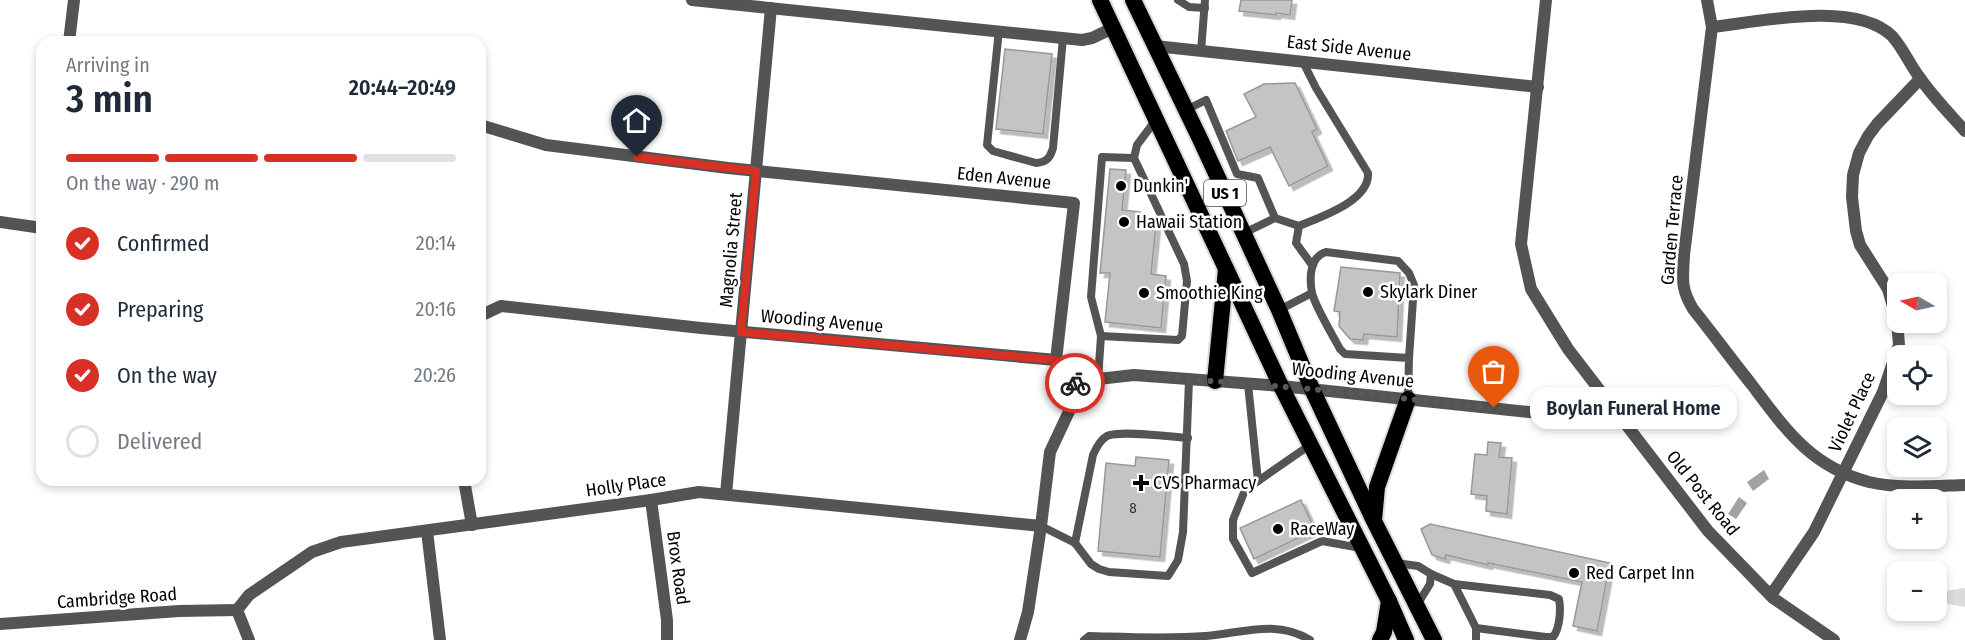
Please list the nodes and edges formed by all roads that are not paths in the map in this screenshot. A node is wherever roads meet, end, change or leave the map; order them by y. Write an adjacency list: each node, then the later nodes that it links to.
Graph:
1 (74, 0): 13 (street)
2 (692, 0): 9 (street)
3 (1100, 0): 11 (highway, US 1)
4 (1133, 0): 15 (highway, US 1)
5 (1178, 0): 8 (lane)
6 (1546, 0): 19 (street, Old Post Road)
7 (1707, 0): 10 (street, Garden Terrace)
8 (1205, 4): 16 (lane)
9 (771, 8): 12 (street); 25 (street, Magnolia Street)
10 (1712, 27): 18 (street); 51 (street, Garden Terrace)
11 (1113, 28): 14 (street); 21 (highway, US 1)
12 (999, 30): 14 (street); 14 (lane)
13 (70, 36)
14 (1063, 38)
15 (1155, 46): 16 (street, East Side Avenue); 20 (highway, US 1)
16 (1201, 51): 17 (street, East Side Avenue)
17 (1303, 62): 19 (street, East Side Avenue); 28 (lane)
18 (1920, 79): 23 (street); 51 (street, Violet Place)
19 (1538, 87): 48 (street, Old Post Road)
20 (1186, 110): 26 (lane); 30 (highway, US 1)
21 (1156, 119): 24 (lane); 32 (highway, US 1)
22 (486, 127): 25 (street, Eden Avenue)
23 (1965, 131)
24 (1134, 158): 37 (lane); 37 (lane)
25 (756, 171): 36 (street, Magnolia Street); 39 (street, Eden Avenue)
26 (1275, 218): 28 (lane); 30 (lane)
27 (0, 222): 29 (street)
28 (1299, 226): 31 (lane)
29 (36, 227)
30 (1244, 234): 34 (highway, US 1)
31 (1312, 265): 33 (lane); 38 (lane)
32 (1226, 268): 42 (highway); 44 (highway, US 1)
33 (1312, 293): 34 (lane); 38 (lane)
34 (1279, 310): 46 (highway, US 1)
35 (486, 313): 36 (street, Wooding Avenue)
36 (741, 332): 39 (street, Wooding Avenue); 55 (street, Magnolia Street)
37 (1101, 336): 40 (lane)
38 (1409, 358): 47 (lane)
39 (1056, 360): 45 (street)
40 (1098, 378): 41 (street, Wooding Avenue); 45 (street, Wooding Avenue)
41 (1189, 380): 42 (street, Wooding Avenue); 49 (lane)
42 (1215, 381): 43 (street, Wooding Avenue)
43 (1248, 384): 44 (street, Wooding Avenue); 52 (lane)
44 (1281, 386): 46 (street, Wooding Avenue); 50 (highway, US 1)
45 (1080, 388): 59 (street)
46 (1312, 389): 47 (street, Wooding Avenue); 57 (highway, US 1)
47 (1408, 399): 48 (street, Wooding Avenue); 57 (highway)
48 (1624, 422): 66 (street, Old Post Road)
49 (1188, 438): 61 (lane); 61 (lane)
50 (1311, 444): 52 (lane); 62 (highway, US 1)
51 (1844, 472): 53 (street, Garden Terrace); 66 (street, Violet Place)
52 (1258, 481): 62 (lane)
53 (1965, 485)
54 (465, 486): 58 (street)
55 (726, 494): 56 (street, Holly Place); 59 (street, Holly Place)
56 (651, 501): 58 (street, Holly Place); 76 (street, Brox Road)
57 (1374, 521): 63 (highway, US 1)
58 (472, 525): 60 (street, Holly Place)
59 (1041, 526): 61 (lane); 77 (street)
60 (427, 531): 69 (street, Holly Place); 75 (street)
61 (1075, 543)
62 (1362, 548): 67 (highway, US 1)
63 (1395, 563): 64 (lane); 68 (highway, US 1)
64 (1431, 574): 65 (lane); 68 (lane)
65 (1454, 584): 71 (lane); 71 (lane)
66 (1771, 595): 84 (street, Old Post Road)
67 (1389, 601): 80 (highway); 81 (highway, US 1)
68 (1417, 606): 72 (highway, US 1)
69 (237, 610): 70 (street, Cambridge Road); 74 (street)
70 (0, 624)
71 (1476, 628): 83 (lane)
72 (1431, 634): 82 (highway)
73 (1207, 638): 78 (lane); 79 (lane)
74 (249, 640)
75 (440, 640)
76 (667, 640)
77 (1020, 640)
78 (1084, 640)
79 (1310, 640)
80 (1380, 640)
81 (1407, 640)
82 (1444, 640)
83 (1476, 640)
84 (1834, 640)

